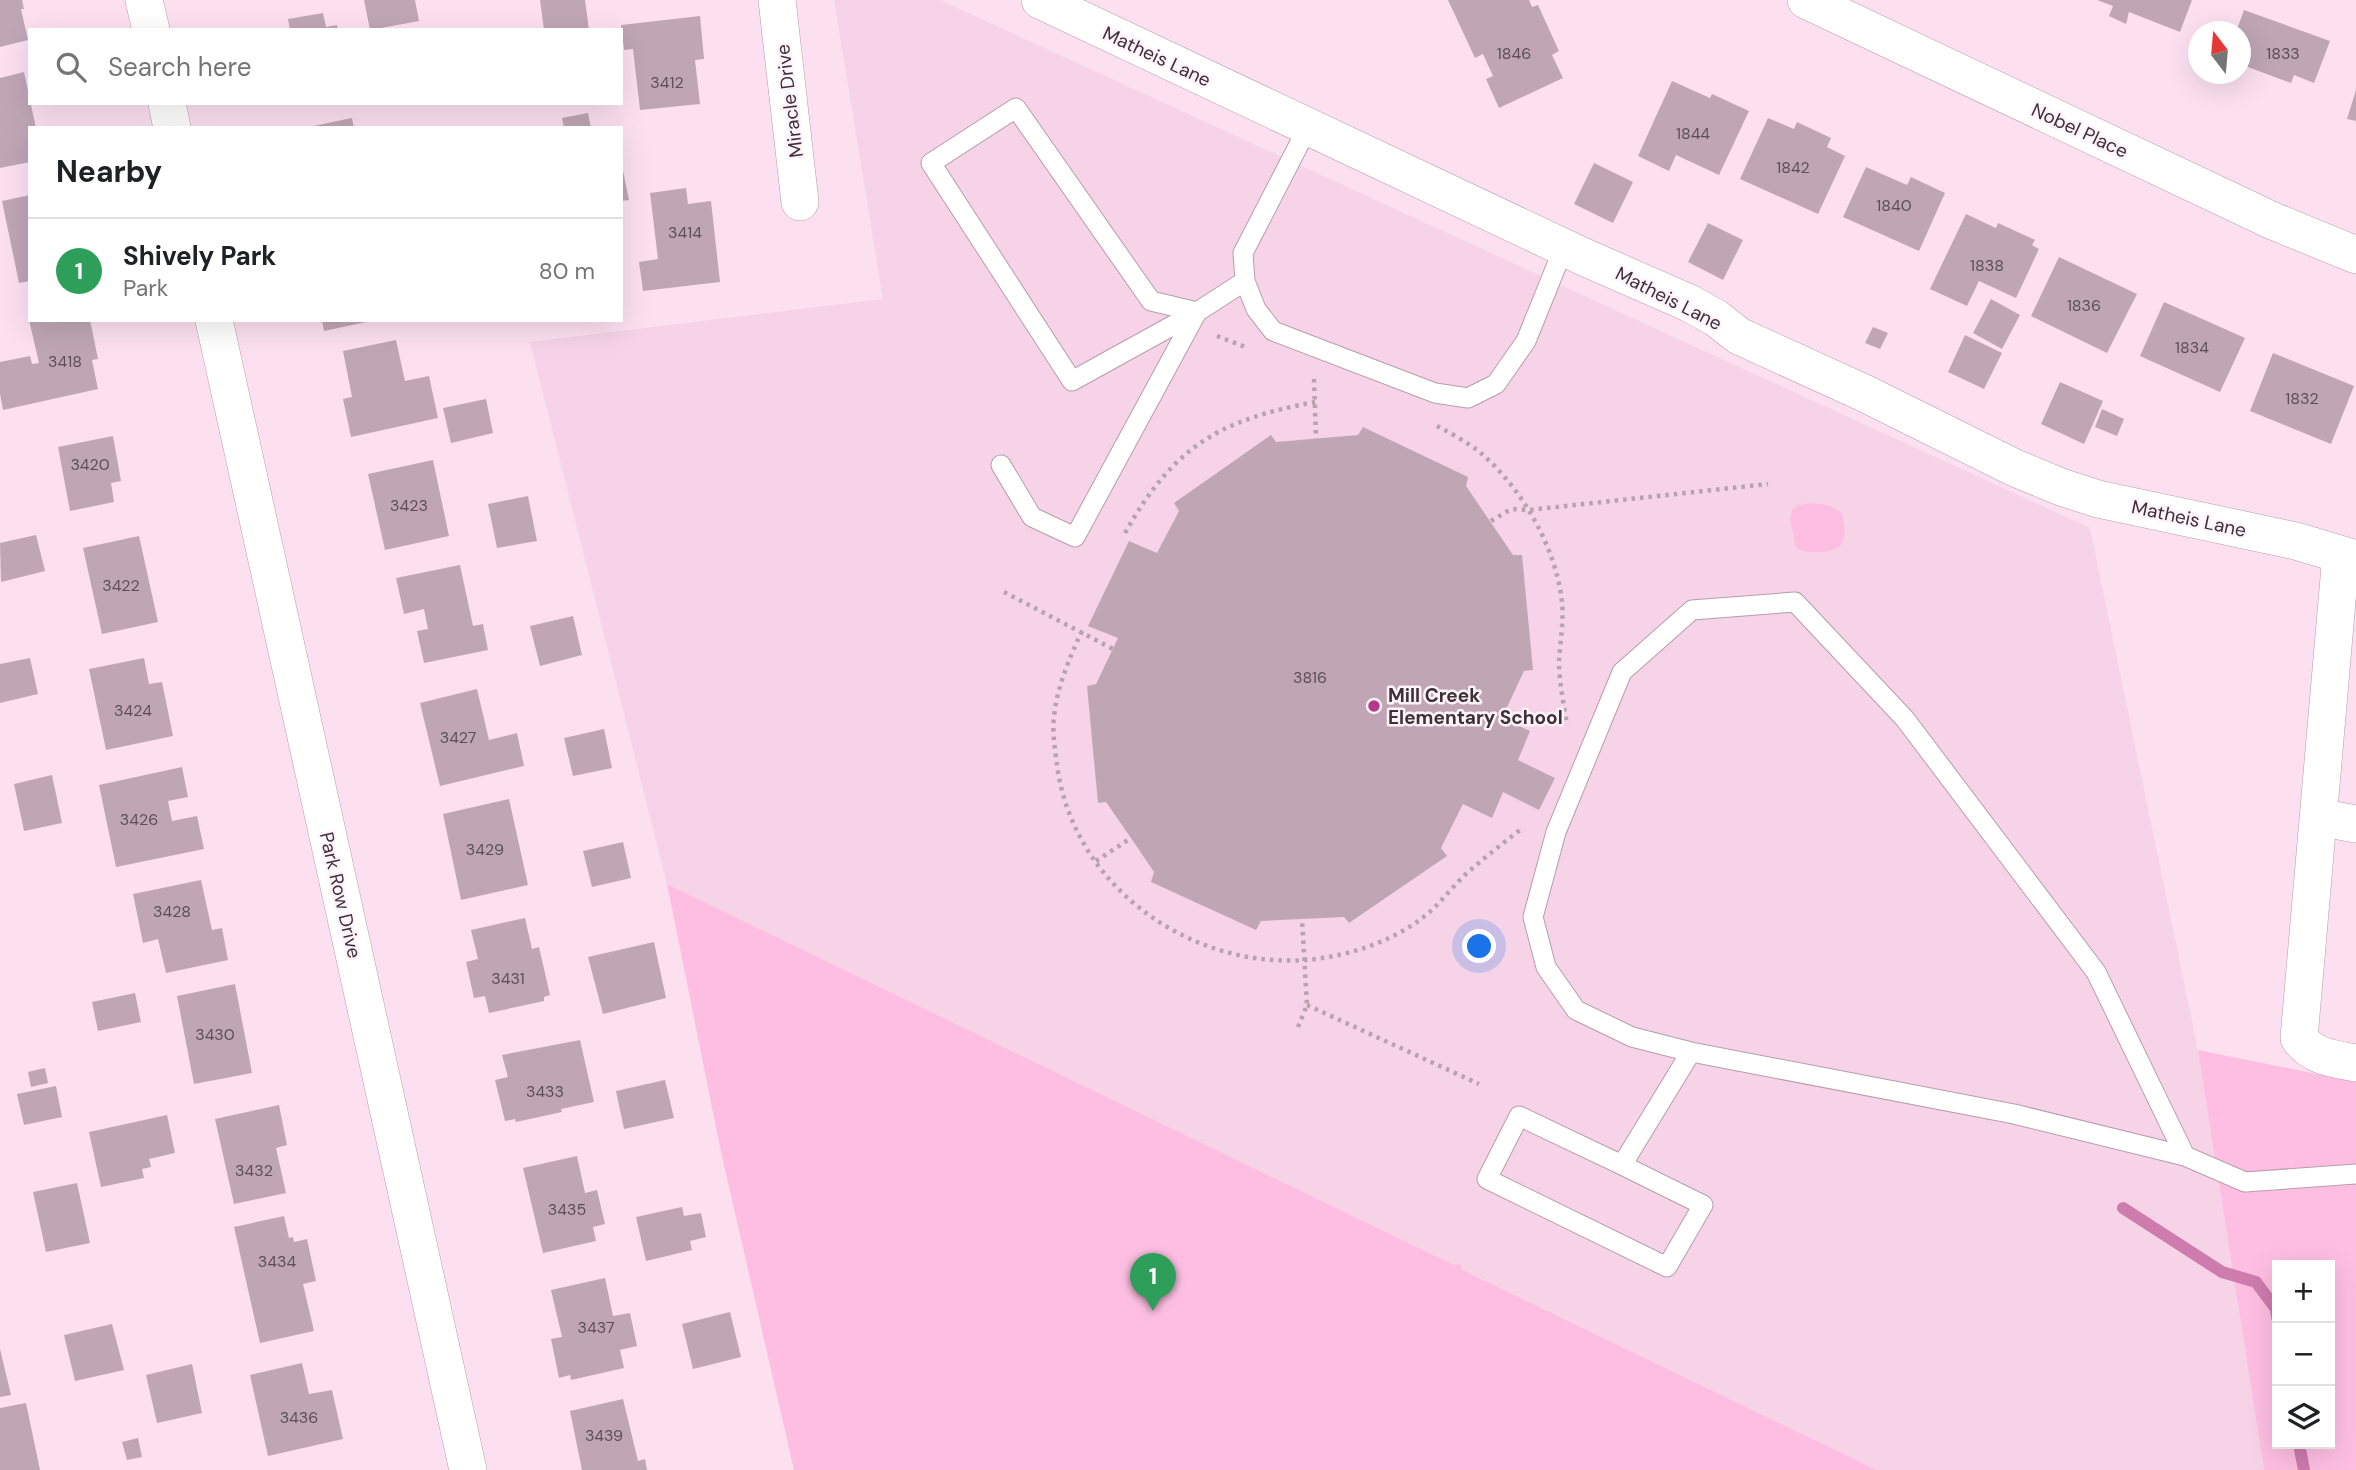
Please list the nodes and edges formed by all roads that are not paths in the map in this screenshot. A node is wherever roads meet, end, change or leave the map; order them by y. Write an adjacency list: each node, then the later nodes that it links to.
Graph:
1 (145, 0): 5 (street)
2 (777, 0): 9 (street, Miracle Drive)
3 (1040, 0): 8 (street, Matheis Lane)
4 (1807, 0): 11 (street, Nobel Place)
5 (151, 28)
6 (167, 105): 7 (street)
7 (172, 126)
8 (1308, 127): 10 (street, Matheis Lane); 12 (lane)
9 (800, 202)
10 (1564, 247): 12 (lane); 16 (street, Matheis Lane)
11 (2356, 255)
12 (1245, 281): 13 (lane)
13 (1197, 312): 13 (lane); 15 (lane)
14 (214, 322): 24 (street, Park Row Drive)
15 (1002, 465)
16 (2348, 557): 17 (street)
17 (2318, 817): 18 (street); 20 (street)
18 (2356, 824)
19 (1691, 1052): 21 (lane); 21 (lane); 22 (lane)
20 (2356, 1063)
21 (2185, 1156): 23 (lane)
22 (1622, 1165): 22 (lane)
23 (2356, 1174)
24 (468, 1470)

